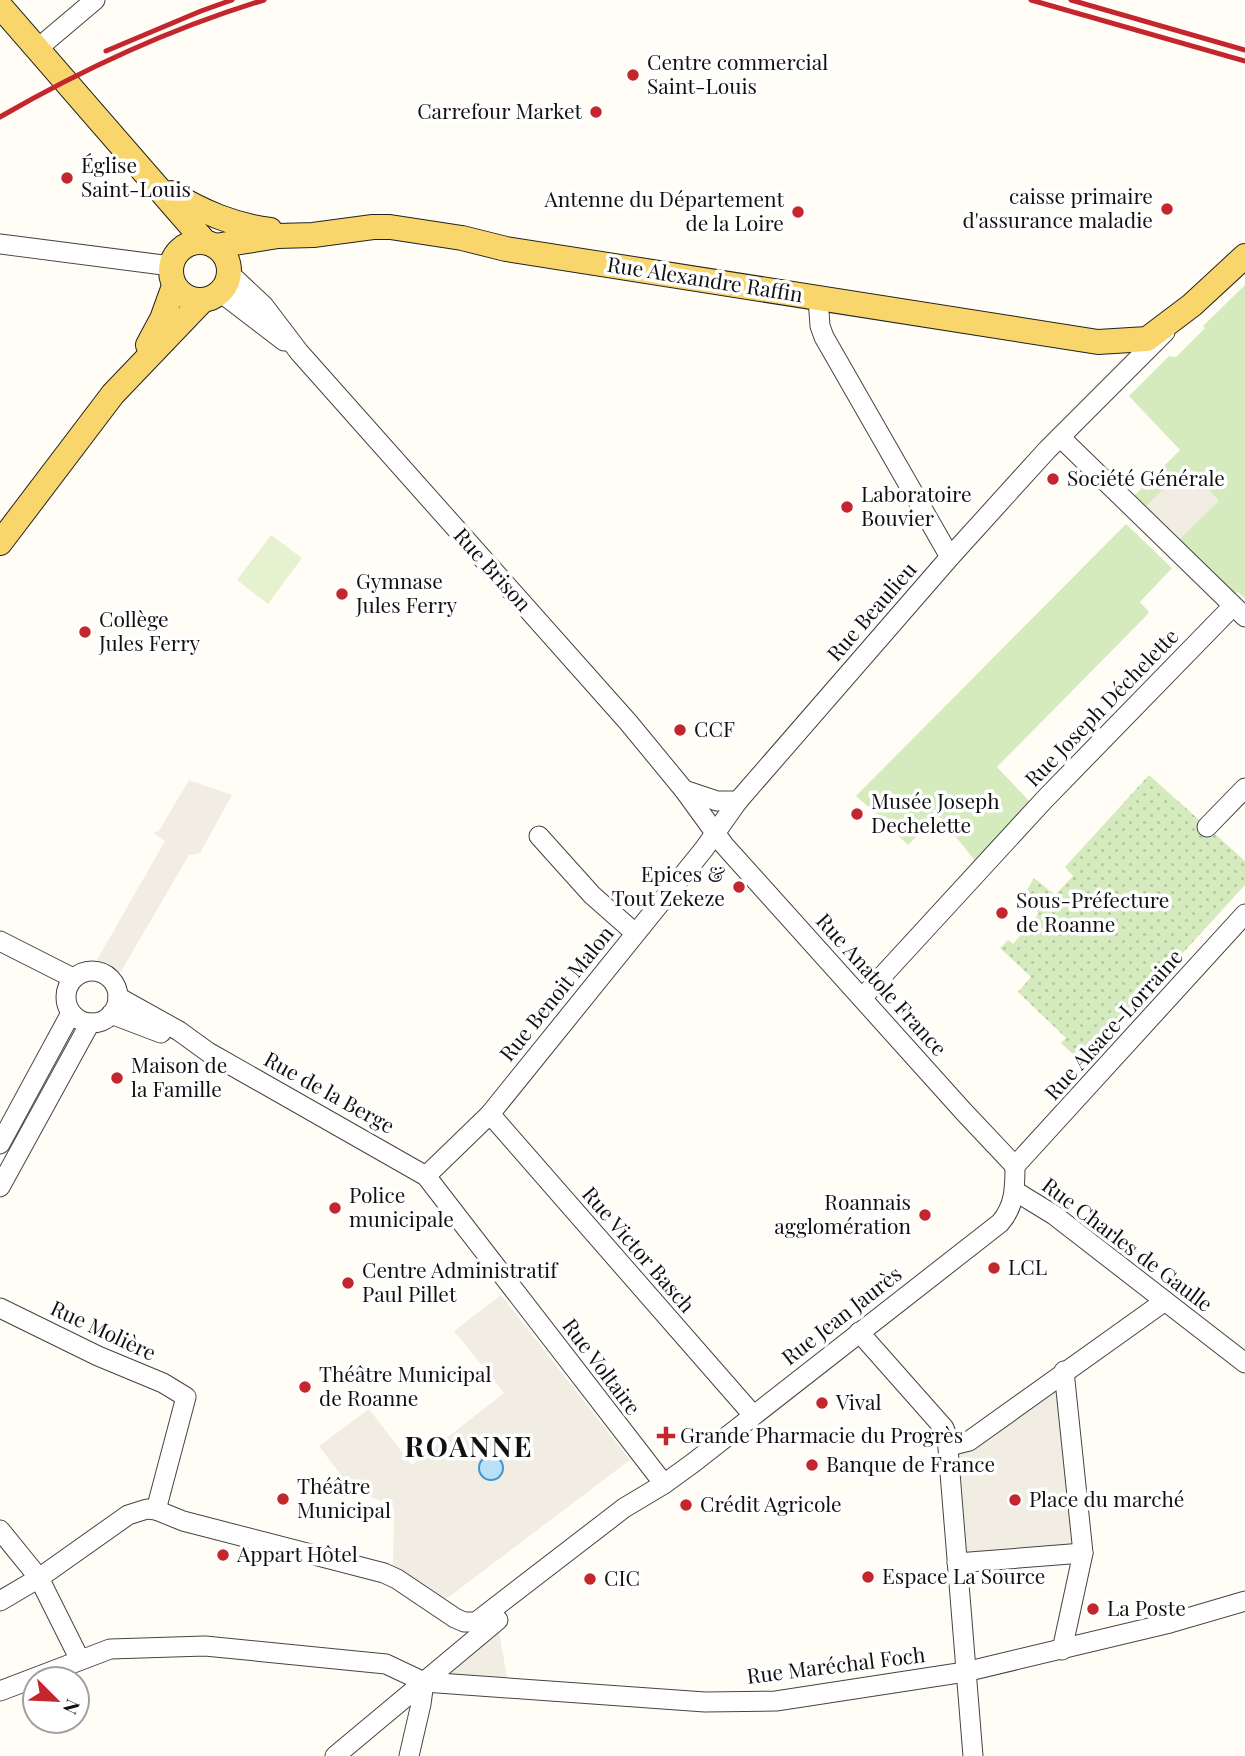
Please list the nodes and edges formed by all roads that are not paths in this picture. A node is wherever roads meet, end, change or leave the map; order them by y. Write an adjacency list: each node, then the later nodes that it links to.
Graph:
1 (94, 0): 3 (street)
2 (0, 6): 3 (main road, Rue Brison)
3 (29, 40): 4 (main road, Rue Brison)
4 (154, 186): 5 (main road); 8 (main road, Rue Brison); 9 (main road, Rue Brison)
5 (313, 235): 9 (main road, Rue Alexandre Raffin); 10 (main road, Rue Alexandre Raffin)
6 (0, 244): 8 (street)
7 (1245, 256): 11 (main road, Rue Alexandre Raffin)
8 (175, 268): 9 (main road, Rue Alexandre Raffin); 9 (main road); 14 (main road)
9 (217, 270): 14 (main road); 20 (street, Rue Brison)
10 (818, 297): 12 (main road, Rue Alexandre Raffin); 17 (street)
11 (1192, 305): 12 (main road, Rue Alexandre Raffin); 13 (street, Rue Beaulieu)
12 (1098, 342): 13 (street)
13 (1123, 373): 15 (street, Rue Beaulieu)
14 (127, 378): 16 (main road)
15 (1065, 432): 17 (street, Rue Beaulieu); 18 (street)
16 (0, 543)
17 (950, 557): 21 (street, Rue Beaulieu)
18 (1239, 611): 29 (street, Rue Joseph Déchelette)
19 (1245, 788): 22 (street)
20 (684, 790): 21 (street); 23 (street, Rue Brison)
21 (738, 801): 23 (street, Rue Beaulieu)
22 (1207, 827)
23 (715, 834): 26 (street, Rue Benoit Malon); 29 (street, Rue Anatole France)
24 (539, 836): 26 (street)
25 (1245, 914): 35 (street, Rue Alsace-Lorraine)
26 (635, 933): 33 (street, Rue Benoit Malon)
27 (0, 943): 28 (street)
28 (70, 986): 30 (street); 31 (street)
29 (862, 998): 35 (street, Rue Anatole France)
30 (115, 1005): 32 (street); 36 (street, Rue de la Berge)
31 (71, 1013): 32 (street); 34 (street)
32 (90, 1023): 37 (street)
33 (490, 1114): 36 (street, Rue Benoit Malon); 44 (street, Rue Victor Basch)
34 (0, 1144)
35 (1015, 1166): 38 (street, Rue Jean Jaurès)
36 (426, 1176): 46 (street, Rue Voltaire)
37 (0, 1187)
38 (1015, 1191): 39 (street, Rue Charles de Gaulle); 41 (street, Rue Jean Jaurès)
39 (1165, 1301): 42 (street, Rue Charles de Gaulle); 43 (street)
40 (0, 1308): 47 (street, Rue Molière)
41 (859, 1332): 44 (street, Rue Jean Jaurès); 45 (street)
42 (1245, 1363)
43 (1064, 1371): 45 (street); 49 (street)
44 (753, 1415): 46 (street, Rue Jean Jaurès)
45 (949, 1446): 50 (street)
46 (664, 1484): 54 (street, Rue Jean Jaurès); 56 (street, Rue Jean Jaurès)
47 (156, 1510): 51 (street); 54 (street)
48 (0, 1530): 51 (street)
49 (1083, 1553): 50 (street); 55 (street)
50 (957, 1563): 58 (street)
51 (39, 1578): 52 (street); 57 (street)
52 (0, 1601)
53 (1245, 1601): 55 (street, Rue Maréchal Foch)
54 (455, 1618): 56 (street)
55 (1062, 1650): 58 (street, Rue Maréchal Foch)
56 (455, 1654): 59 (street, Rue Jean Jaurès)
57 (80, 1660): 59 (street); 60 (street)
58 (965, 1672): 59 (street, Rue Maréchal Foch); 63 (street)
59 (424, 1682): 61 (street, Rue Jean Jaurès); 62 (street)
60 (0, 1691)
61 (335, 1756)
62 (409, 1756)
63 (973, 1756)

